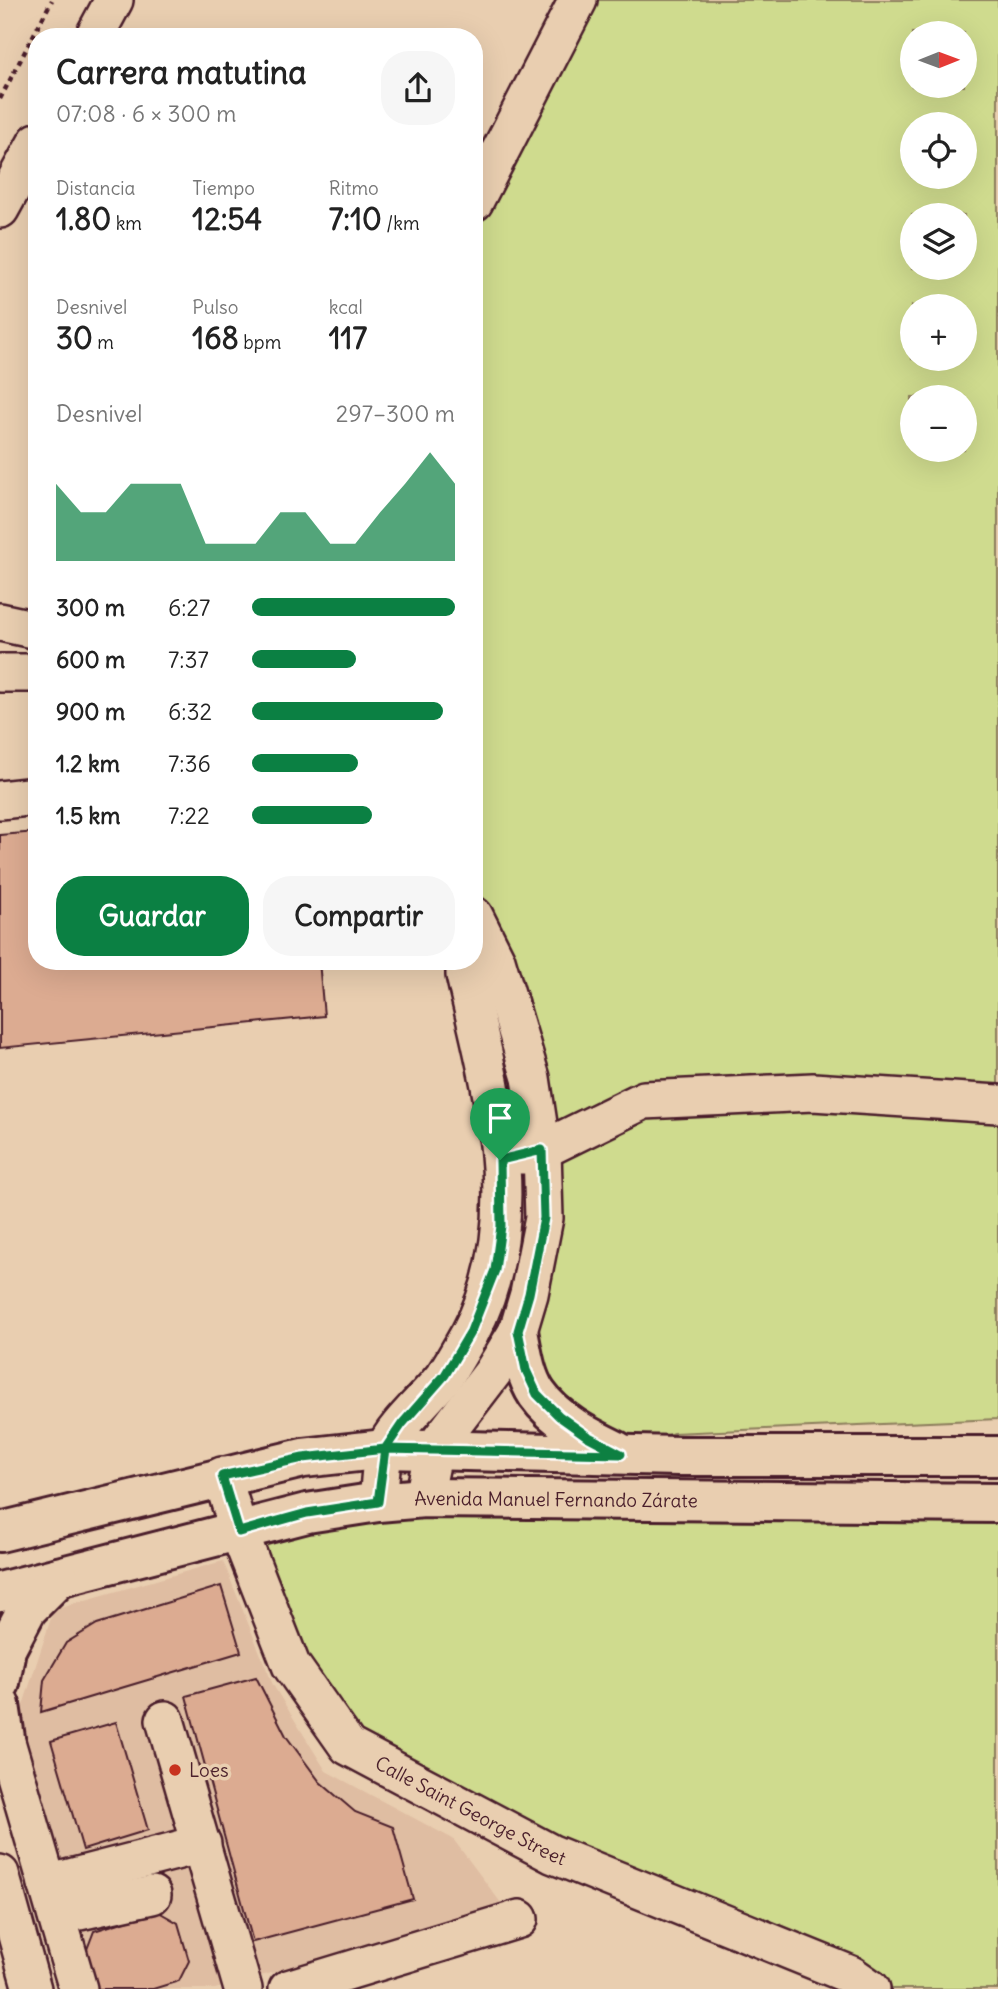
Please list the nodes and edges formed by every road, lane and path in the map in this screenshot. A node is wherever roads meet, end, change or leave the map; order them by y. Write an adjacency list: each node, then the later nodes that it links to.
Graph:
1 (52, 0): 4 (path)
2 (114, 0): 5 (street)
3 (578, 0): 9 (street)
4 (37, 28)
5 (99, 28)
6 (28, 46): 7 (path)
7 (0, 99)
8 (28, 158): 10 (street)
9 (483, 185)
10 (0, 209)
11 (0, 622): 12 (street)
12 (28, 628)
13 (0, 673): 14 (street)
14 (28, 673)
15 (28, 797): 16 (street)
16 (0, 800)
17 (483, 934): 20 (street)
18 (465, 970): 21 (street)
19 (998, 1104): 20 (street)
20 (542, 1150): 21 (street); 22 (street)
21 (500, 1160): 23 (street)
22 (518, 1331): 24 (street); 25 (main road)
23 (385, 1449): 24 (main road); 27 (main road); 29 (street)
24 (433, 1449): 25 (main road); 28 (street)
25 (621, 1454): 26 (main road)
26 (998, 1456)
27 (222, 1476): 31 (main road); 32 (street, Calle Saint George Street)
28 (424, 1498): 29 (main road, Avenida Manuel Fernando Zárate); 30 (main road, Avenida Manuel Fernando Zárate)
29 (378, 1502): 32 (main road, Avenida Manuel Fernando Zárate)
30 (998, 1503)
31 (0, 1532)
32 (239, 1532): 33 (main road, Avenida Manuel Fernando Zárate); 47 (street, Calle Saint George Street)
33 (59, 1577): 34 (main road, Avenida Manuel Fernando Zárate); 35 (main road)
34 (0, 1592)
35 (0, 1683)
36 (166, 1720): 38 (street)
37 (2, 1721): 41 (street)
38 (202, 1844): 41 (street); 45 (street)
39 (0, 1874): 43 (street)
40 (152, 1895): 41 (street)
41 (52, 1900): 44 (street)
42 (519, 1919): 46 (street)
43 (32, 1989)
44 (78, 1989)
45 (243, 1989)
46 (288, 1989)
47 (871, 1989)

